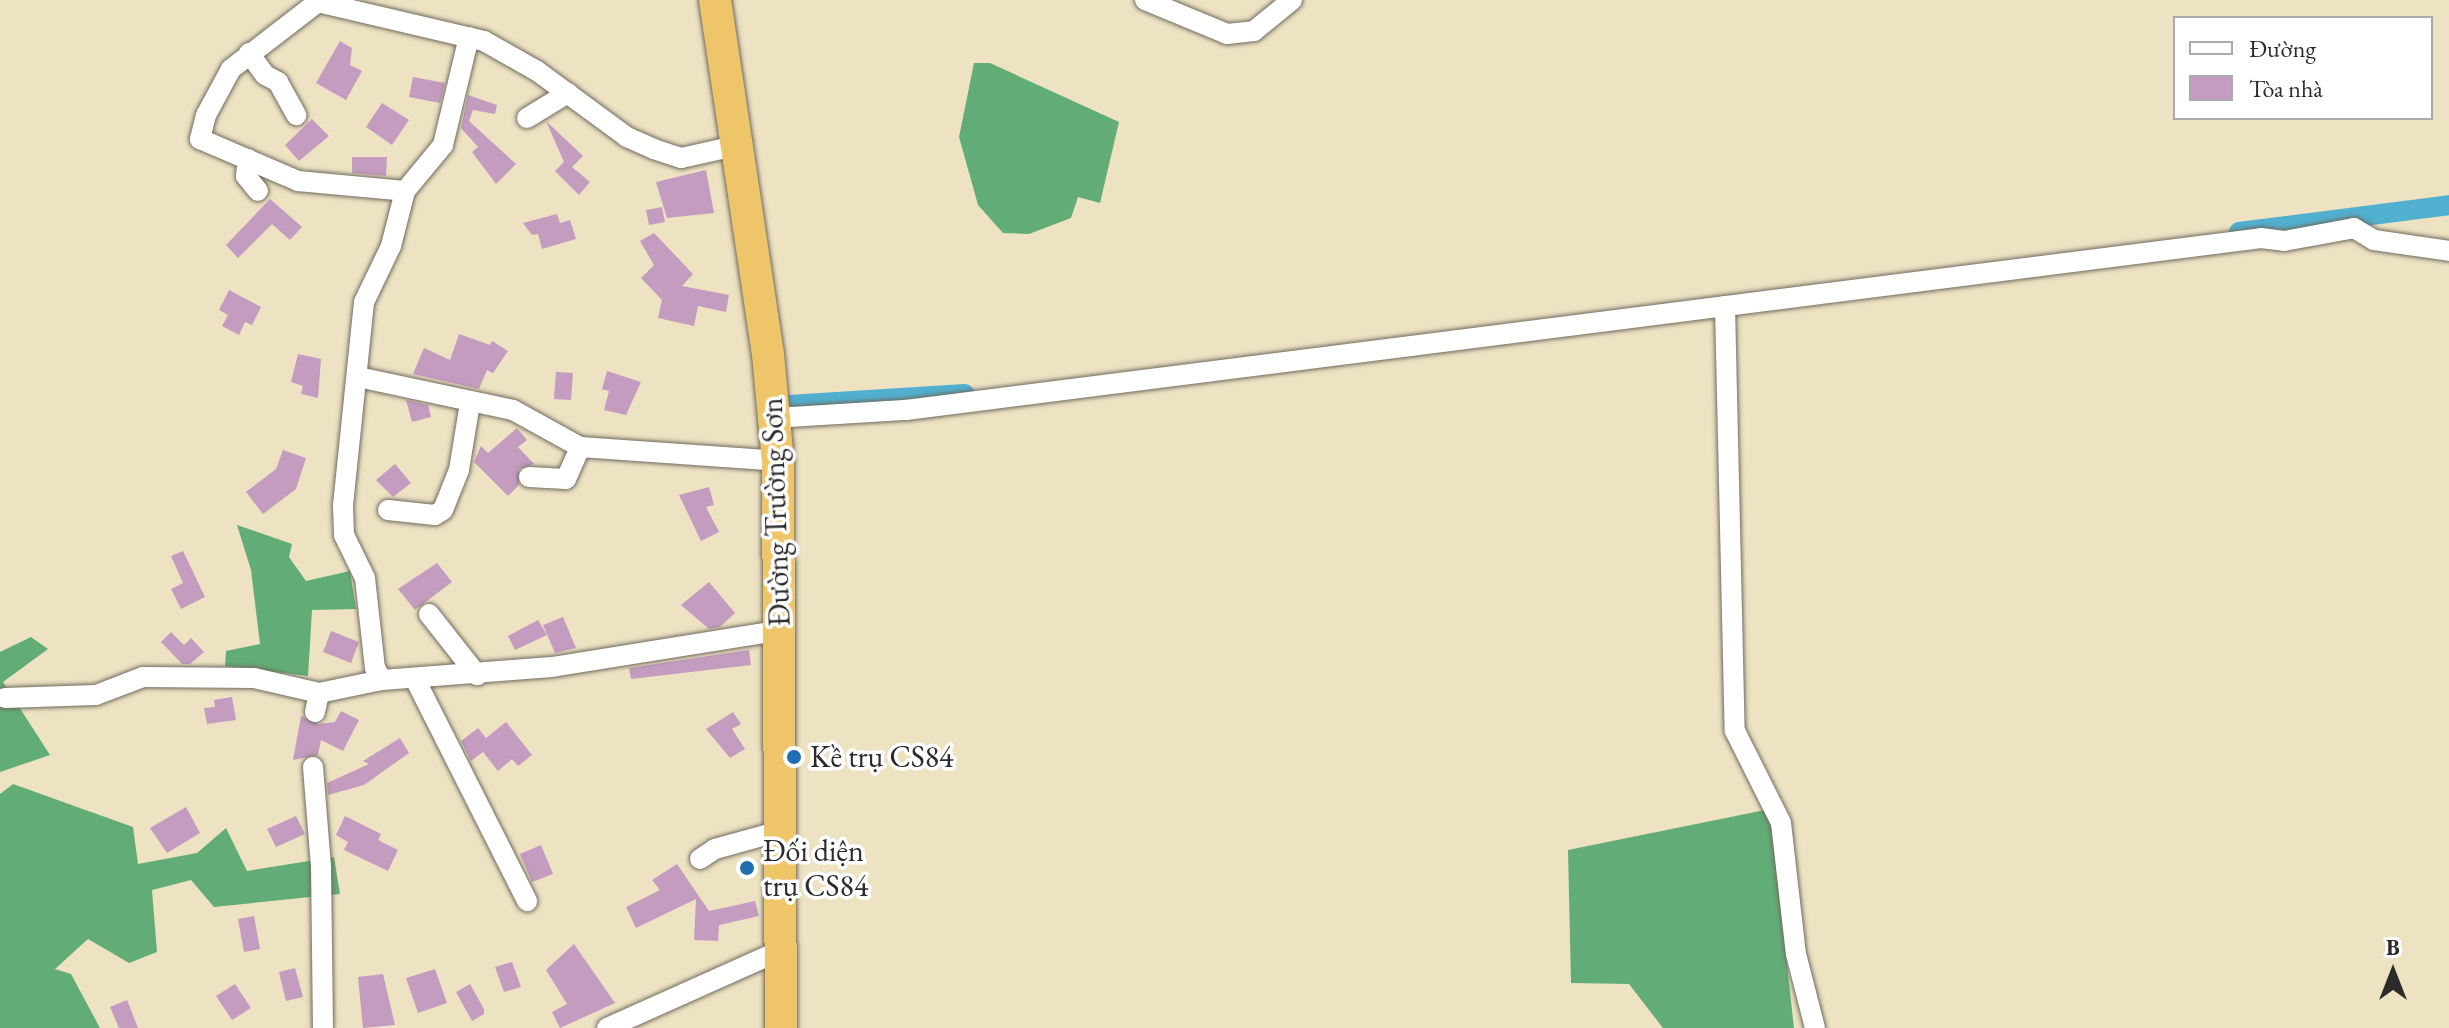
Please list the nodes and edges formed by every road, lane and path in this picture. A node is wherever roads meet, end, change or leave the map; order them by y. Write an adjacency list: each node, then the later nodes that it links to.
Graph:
1 (715, 0): 9 (highway, Đường Trường Sơn)
2 (1145, 0): 3 (street)
3 (1292, 0)
4 (469, 37): 5 (street); 6 (street); 12 (street)
5 (249, 53): 7 (street); 10 (street)
6 (568, 93): 8 (street); 9 (street)
7 (296, 115)
8 (527, 118)
9 (735, 146): 17 (highway, Đường Trường Sơn)
10 (248, 159): 11 (street); 12 (street)
11 (258, 191)
12 (405, 191): 15 (street)
13 (2449, 251): 14 (street)
14 (1725, 306): 17 (street); 37 (street)
15 (358, 377): 16 (street); 26 (street)
16 (470, 403): 18 (street); 21 (street)
17 (774, 418): 19 (highway, Đường Trường Sơn)
18 (580, 447): 19 (street); 20 (street)
19 (778, 461): 23 (highway, Đường Trường Sơn)
20 (529, 477)
21 (388, 510)
22 (429, 614): 24 (street)
23 (782, 630): 24 (street); 29 (highway, Đường Trường Sơn)
24 (477, 675): 25 (street)
25 (415, 679): 26 (street); 31 (street)
26 (382, 680): 27 (street)
27 (5, 698)
28 (313, 767): 33 (street)
29 (780, 831): 30 (street); 32 (highway, Đường Trường Sơn)
30 (700, 859)
31 (527, 901)
32 (779, 951): 35 (street); 36 (highway, Đường Trường Sơn)
33 (321, 1028): 34 (street)
34 (330, 1028)
35 (607, 1028)
36 (781, 1028)
37 (1815, 1028)

